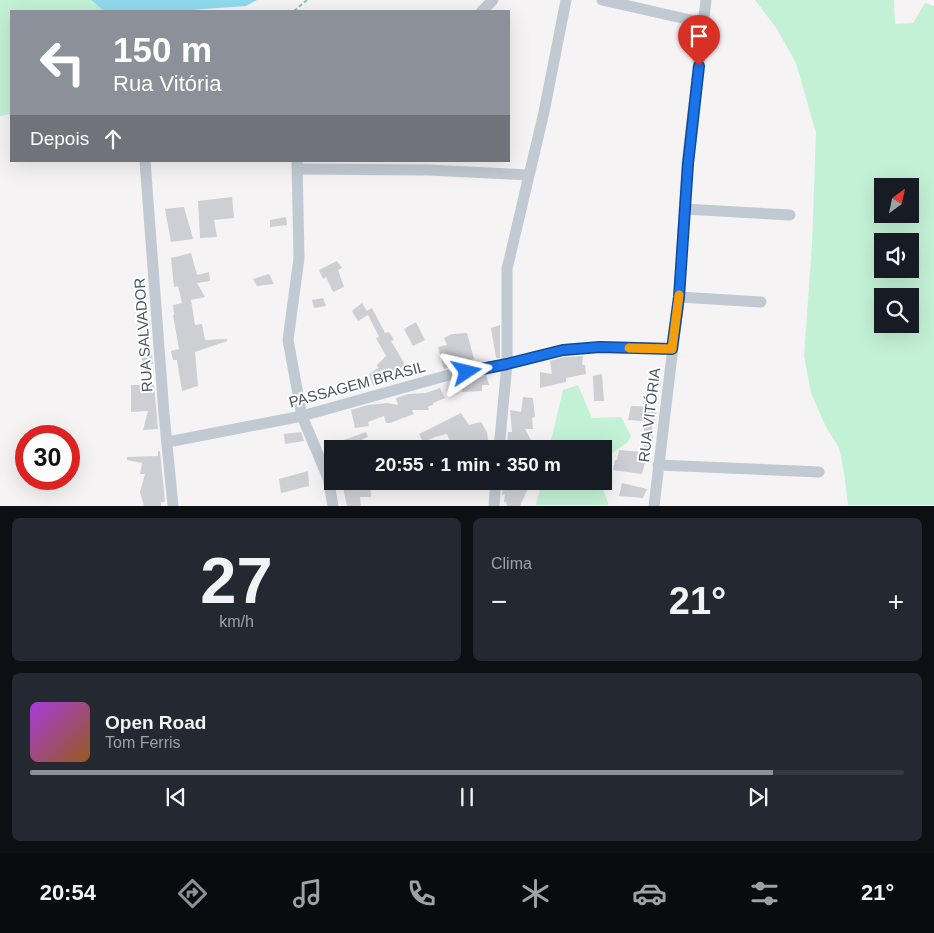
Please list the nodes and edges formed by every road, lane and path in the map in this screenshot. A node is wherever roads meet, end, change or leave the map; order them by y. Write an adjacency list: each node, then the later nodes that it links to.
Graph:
1 (307, 0): 6 (path)
2 (492, 0): 7 (street)
3 (566, 0): 11 (street)
4 (602, 0): 8 (street)
5 (706, 0): 8 (street, RUA VITÓRIA)
6 (295, 10)
7 (483, 10)
8 (704, 23): 12 (street, RUA VITÓRIA)
9 (145, 162): 20 (street, RUA SALVADOR)
10 (298, 165): 11 (street); 18 (street)
11 (528, 175): 17 (street)
12 (684, 209): 13 (street); 14 (street, RUA VITÓRIA)
13 (790, 215)
14 (679, 297): 15 (street); 16 (street, RUA VITÓRIA)
15 (761, 302)
16 (672, 349): 17 (street, PASSAGEM BRASIL); 21 (street, RUA VITÓRIA)
17 (507, 364): 18 (street, PASSAGEM BRASIL); 19 (street)
18 (302, 416): 20 (street, PASSAGEM BRASIL); 25 (street)
19 (501, 440)
20 (168, 442): 24 (street, RUA SALVADOR)
21 (658, 466): 22 (street); 27 (street, RUA VITÓRIA)
22 (819, 472)
23 (495, 490): 26 (street)
24 (173, 506)
25 (333, 506)
26 (494, 506)
27 (654, 506)

